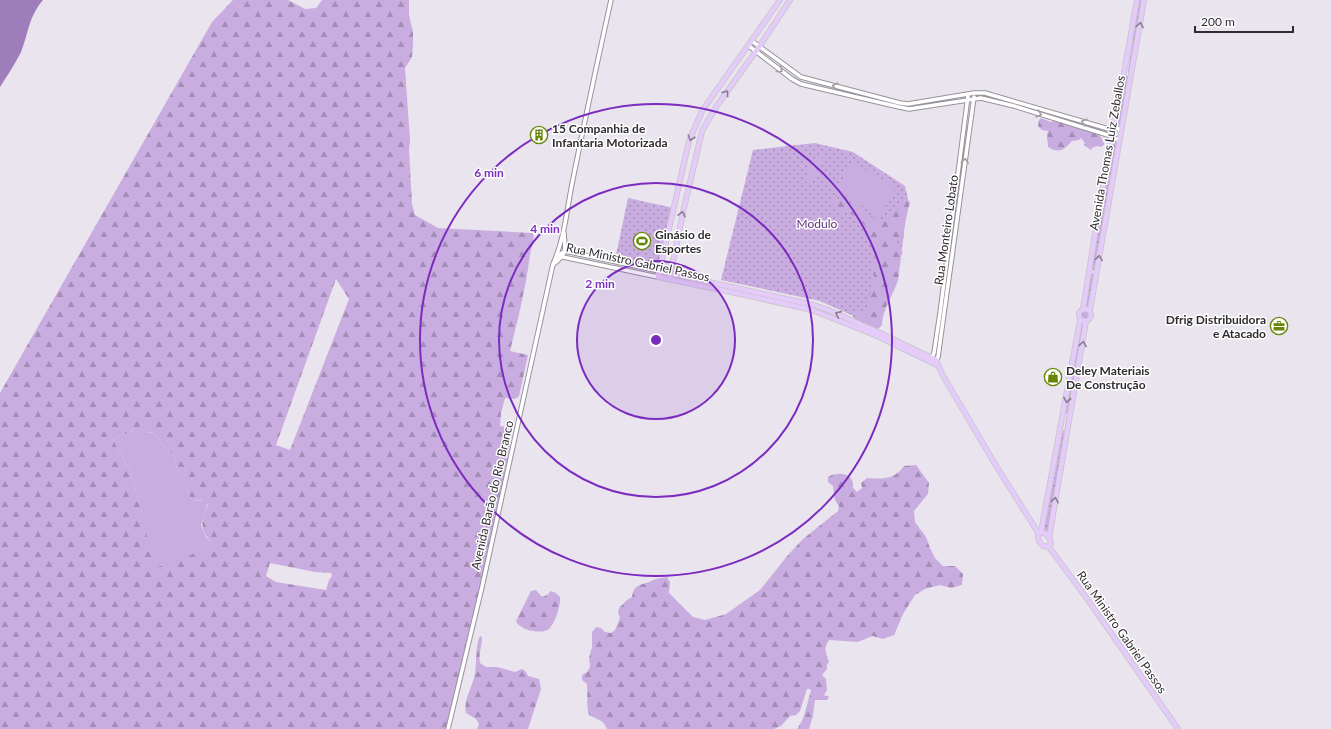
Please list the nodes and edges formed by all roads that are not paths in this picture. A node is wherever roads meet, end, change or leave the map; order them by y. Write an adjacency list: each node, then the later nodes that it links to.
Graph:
1 (611, 0): 21 (street, Avenida Barão do Rio Branco)
2 (780, 0): 6 (main road)
3 (790, 0): 7 (main road)
4 (1137, 0): 9 (main road, Avenida Thomas Luiz Zeballos)
5 (1144, 0): 10 (main road, Avenida Thomas Luiz Zeballos, one-way to 5)
6 (751, 44): 7 (street); 8 (street); 19 (main road, one-way to 19)
7 (759, 46): 8 (main road); 12 (street, one-way to 7)
8 (756, 51): 14 (street, one-way to 14); 20 (main road, one-way to 8)
9 (1124, 73): 10 (main road); 15 (main road, Avenida Thomas Luiz Zeballos)
10 (1131, 74): 16 (main road, Avenida Thomas Luiz Zeballos)
11 (974, 93): 12 (street); 13 (street, Rua Monteiro Lobato); 15 (street, one-way to 11)
12 (968, 94): 14 (street, Rua Monteiro Lobato)
13 (973, 98): 14 (street); 17 (street, one-way to 17); 23 (street, Rua Monteiro Lobato, one-way to 13)
14 (968, 99): 22 (street, Rua Monteiro Lobato)
15 (1112, 130): 16 (street); 17 (main road, Avenida Thomas Luiz Zeballos)
16 (1121, 131): 18 (main road, Avenida Thomas Luiz Zeballos)
17 (1111, 136): 18 (street); 29 (main road, Avenida Thomas Luiz Zeballos)
18 (1120, 139): 30 (main road, Avenida Thomas Luiz Zeballos, one-way to 18)
19 (683, 168): 20 (main road); 28 (main road)
20 (692, 169): 31 (main road, one-way to 20)
21 (563, 229): 24 (street, Avenida Barão do Rio Branco); 25 (street, Avenida Barão do Rio Branco)
22 (950, 241): 23 (street); 39 (street, Rua Monteiro Lobato)
23 (954, 241): 39 (street, Rua Monteiro Lobato)
24 (565, 251): 25 (street, Rua Ministro Gabriel Passos); 26 (street, Avenida Barão do Rio Branco); 28 (street, Rua Ministro Gabriel Passos)
25 (557, 256): 26 (street, Rua Ministro Gabriel Passos); 27 (street, Avenida Barão do Rio Branco)
26 (563, 256): 27 (street, Avenida Barão do Rio Branco); 32 (street, Rua Ministro Gabriel Passos)
27 (553, 264): 45 (street, Avenida Barão do Rio Branco)
28 (660, 271): 31 (main road, Rua Ministro Gabriel Passos); 32 (main road)
29 (1089, 271): 30 (main road); 35 (main road, Avenida Thomas Luiz Zeballos)
30 (1096, 272): 36 (main road, Avenida Thomas Luiz Zeballos)
31 (670, 273): 33 (main road); 34 (main road, Rua Ministro Gabriel Passos)
32 (658, 277): 33 (main road, Rua Ministro Gabriel Passos)
33 (669, 280): 34 (main road, Rua Ministro Gabriel Passos)
34 (737, 291): 39 (main road, Rua Ministro Gabriel Passos)
35 (1083, 309): 36 (main road); 37 (main road)
36 (1090, 310): 38 (main road)
37 (1080, 320): 38 (main road); 40 (main road, one-way to 40)
38 (1086, 321): 41 (main road, one-way to 38)
39 (934, 362): 42 (main road, Rua Ministro Gabriel Passos)
40 (1062, 427): 41 (main road); 42 (main road)
41 (1068, 429): 43 (main road, one-way to 41)
42 (1040, 533): 43 (main road, Rua Ministro Gabriel Passos); 44 (main road, Rua Ministro Gabriel Passos)
43 (1049, 538): 44 (main road)
44 (1049, 547): 46 (main road, Rua Ministro Gabriel Passos)
45 (448, 729)
46 (1178, 729)

